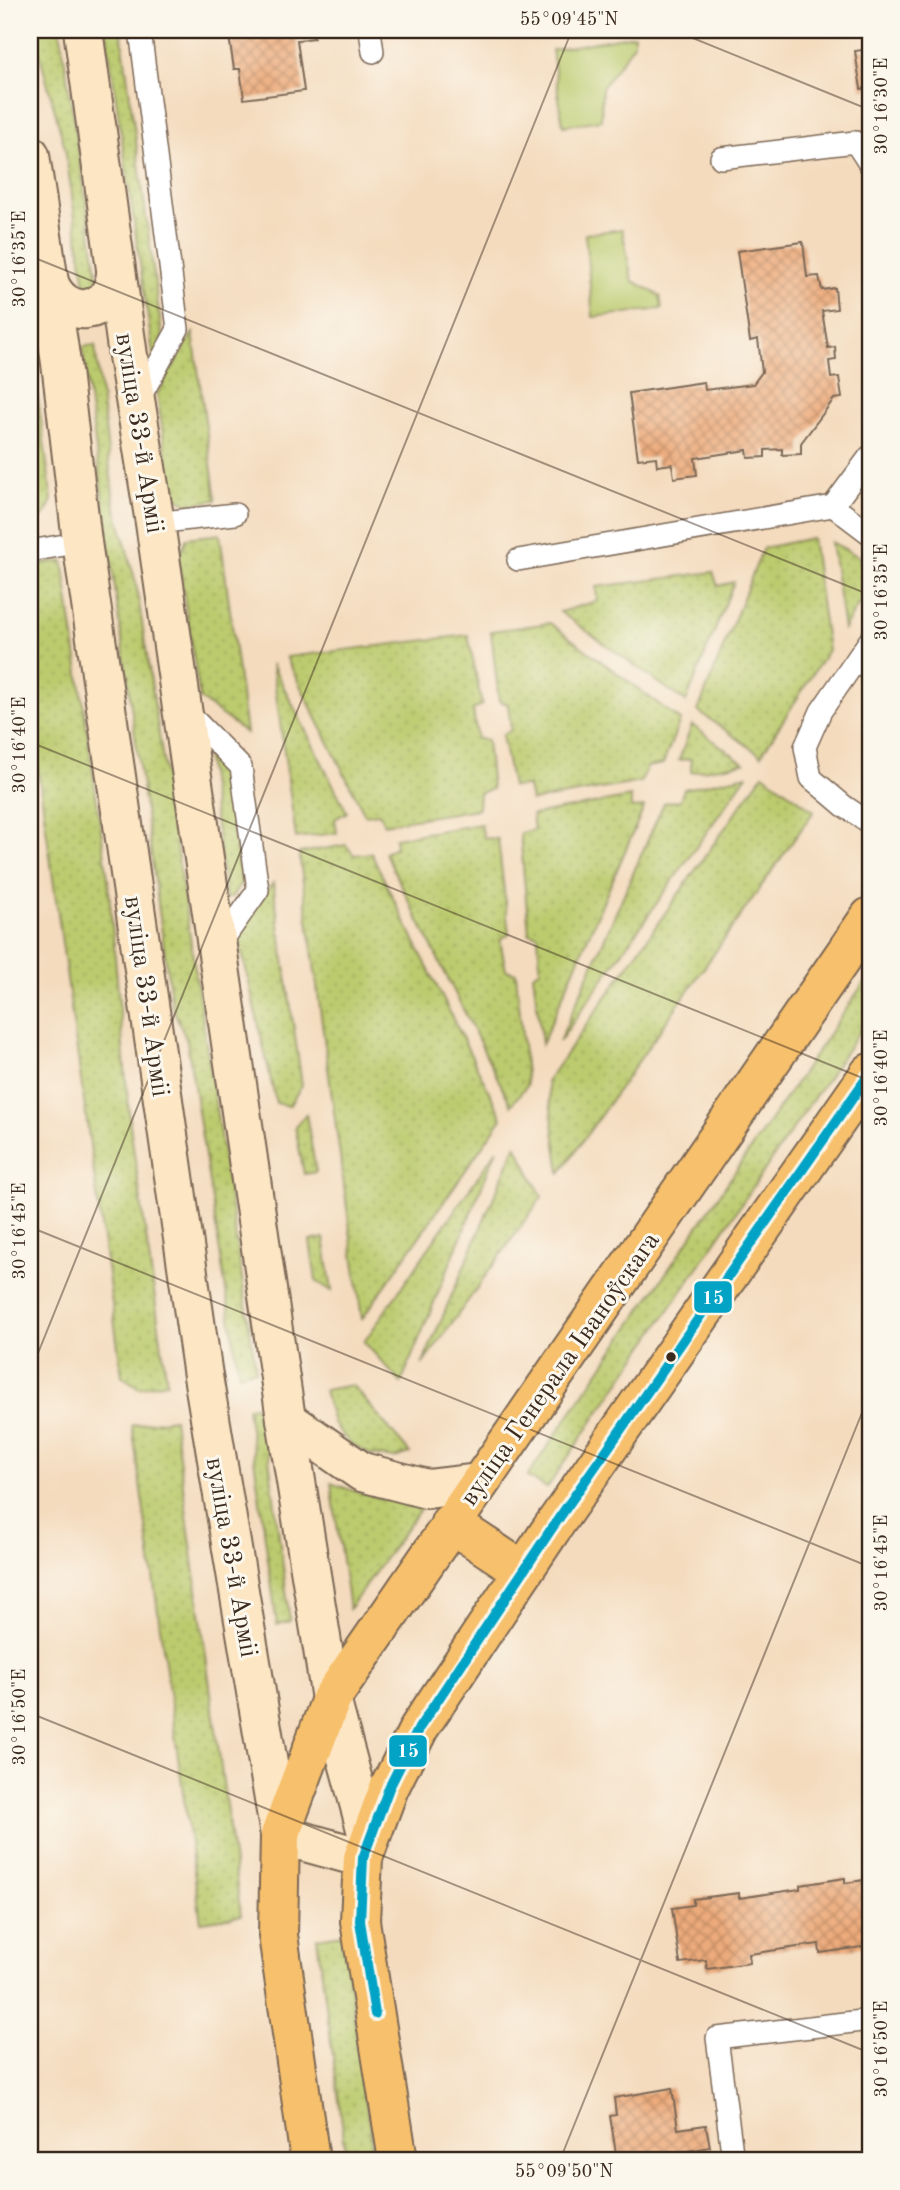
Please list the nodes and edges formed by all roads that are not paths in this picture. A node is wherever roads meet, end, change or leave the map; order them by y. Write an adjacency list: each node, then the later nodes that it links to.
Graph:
1 (83, 30): 8 (street, вуліца 33-й Арміі)
2 (140, 30): 12 (lane)
3 (370, 30): 4 (lane)
4 (373, 52)
5 (30, 156): 9 (street, вуліца 33-й Арміі)
6 (722, 158): 7 (lane)
7 (870, 164)
8 (117, 275): 9 (street); 10 (street, вуліца 33-й Арміі)
9 (49, 283): 11 (street, вуліца 33-й Арміі)
10 (128, 356): 11 (street); 12 (street, вуліца 33-й Арміі)
11 (61, 363): 18 (street, вуліца 33-й Арміі)
12 (137, 403): 16 (street, вуліца 33-й Арміі)
13 (870, 456): 14 (lane)
14 (833, 506): 17 (lane); 20 (lane)
15 (235, 514): 16 (lane)
16 (155, 523): 22 (street, вуліца 33-й Арміі)
17 (870, 534)
18 (82, 542): 19 (lane); 32 (street, вуліца 33-й Арміі)
19 (30, 551)
20 (518, 560)
21 (870, 640): 23 (lane)
22 (181, 707): 25 (street, вуліца 33-й Арміі); 25 (lane)
23 (870, 823)
24 (870, 917): 28 (main road, вуліца Генерала Іваноўскага)
25 (216, 949): 27 (street, вуліца 33-й Арміі)
26 (870, 1073): 30 (main road)
27 (286, 1419): 28 (street); 31 (street, вуліца 33-й Арміі)
28 (478, 1483): 29 (main road, вуліца Генерала Іваноўскага)
29 (450, 1523): 30 (main road); 31 (main road, вуліца Генерала Іваноўскага)
30 (523, 1571): 33 (main road)
31 (331, 1699): 32 (main road, вуліца Генерала Іваноўскага); 33 (street, вуліца 33-й Арміі)
32 (280, 1835): 33 (street); 35 (main road, вуліца 33-й Арміі)
33 (366, 1849): 36 (main road, вуліца 33-й Арміі)
34 (870, 2020): 37 (lane)
35 (310, 2160)
36 (398, 2160)
37 (733, 2160)

